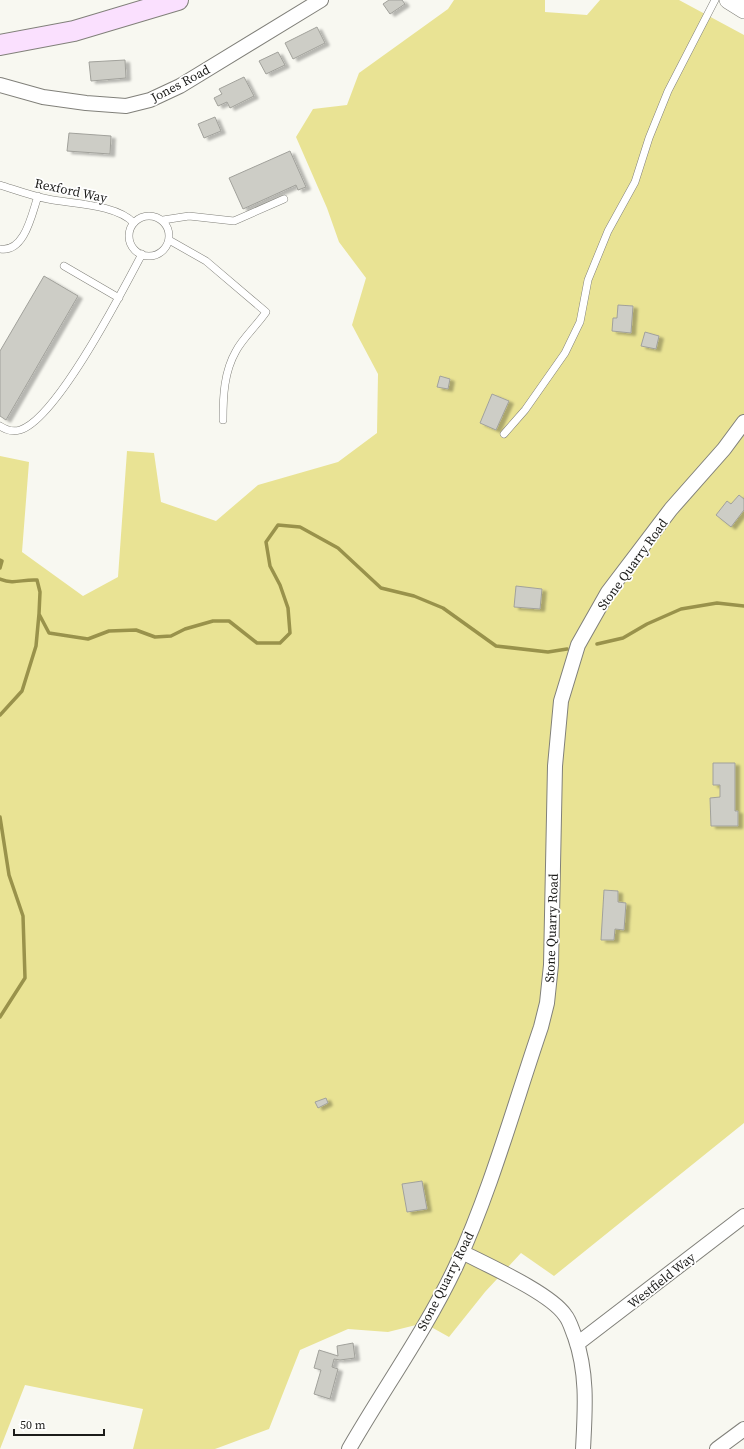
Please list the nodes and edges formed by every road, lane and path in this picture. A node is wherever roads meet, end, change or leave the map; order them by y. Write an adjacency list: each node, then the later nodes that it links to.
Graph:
1 (178, 0): 6 (main road)
2 (321, 0): 7 (street, Jones Road)
3 (716, 0): 21 (lane)
4 (728, 0): 5 (street)
5 (744, 10)
6 (0, 45)
7 (0, 85)
8 (0, 185): 9 (lane, Rexford Way)
9 (38, 196): 12 (lane, Rexford Way); 14 (lane)
10 (284, 198): 11 (lane)
11 (163, 220): 12 (lane); 13 (lane)
12 (134, 223): 15 (lane)
13 (169, 240): 15 (lane); 18 (lane)
14 (0, 249)
15 (142, 254): 17 (lane)
16 (64, 266): 17 (lane)
17 (119, 298): 20 (lane)
18 (223, 420)
19 (744, 422): 23 (street, Stone Quarry Road)
20 (0, 426)
21 (504, 434)
22 (744, 1216): 24 (street, Westfield Way)
23 (462, 1252): 24 (street); 26 (street, Stone Quarry Road)
24 (577, 1344): 27 (street)
25 (744, 1429): 28 (street)
26 (349, 1449)
27 (583, 1449)
28 (717, 1449)

